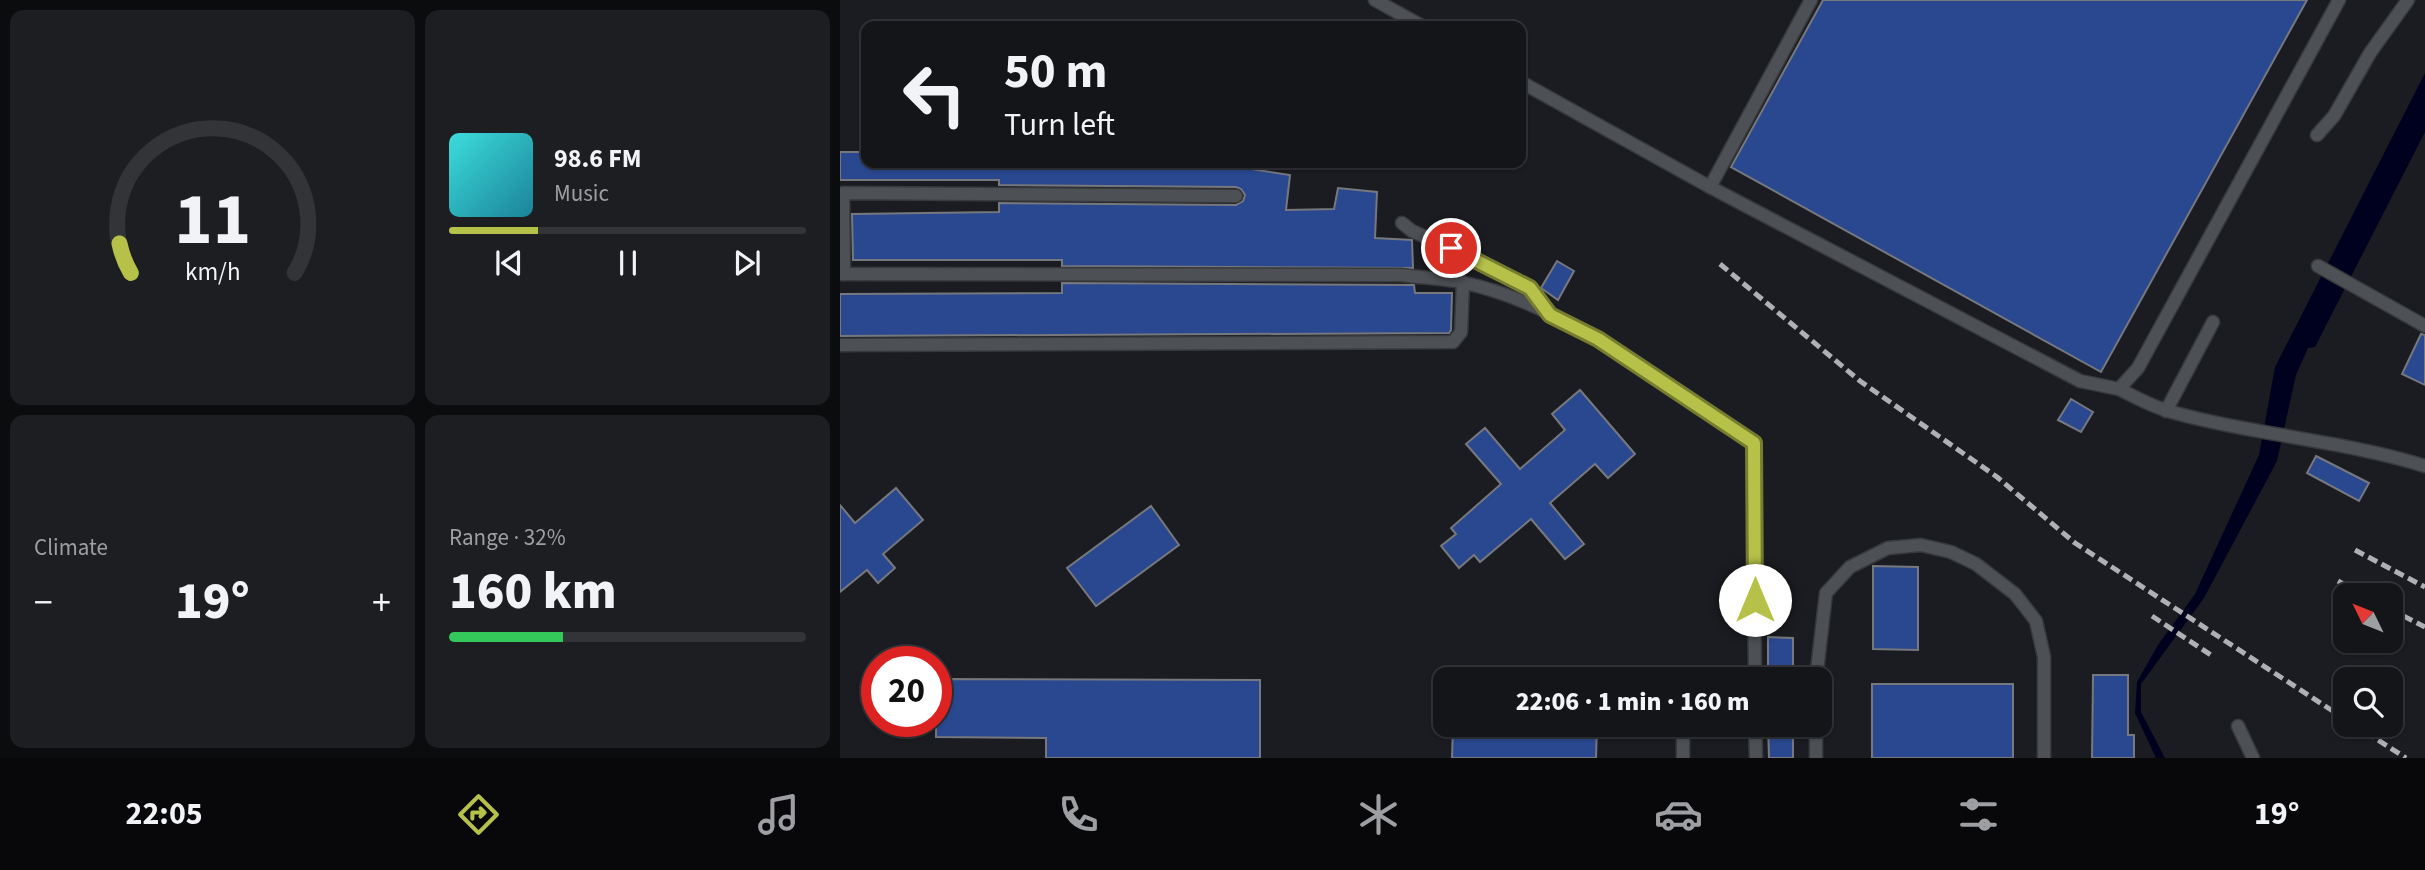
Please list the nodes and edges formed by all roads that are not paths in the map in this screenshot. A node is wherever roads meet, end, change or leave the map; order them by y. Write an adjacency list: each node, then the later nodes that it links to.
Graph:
1 (1811, 0): 8 (lane)
2 (2339, 0): 19 (lane)
3 (2408, 0): 7 (lane)
4 (1380, 1): 5 (lane)
5 (1414, 21)
6 (1526, 85): 8 (lane)
7 (2317, 135)
8 (1710, 187): 19 (lane)
9 (841, 193): 10 (lane); 13 (lane)
10 (1236, 196)
11 (1402, 223): 15 (lane)
12 (2318, 266): 17 (lane)
13 (842, 274): 14 (lane)
14 (1463, 282): 15 (lane); 18 (lane)
15 (1550, 315): 22 (lane)
16 (2213, 322): 20 (lane)
17 (2425, 326)
18 (840, 345)
19 (2119, 389): 20 (lane)
20 (2166, 411): 21 (lane)
21 (2425, 465)
22 (1755, 667)
23 (1817, 667): 31 (lane)
24 (2238, 726): 32 (lane)
25 (1683, 737): 28 (lane)
26 (1755, 737): 29 (lane)
27 (1816, 737): 30 (lane)
28 (1683, 758)
29 (1756, 758)
30 (1816, 758)
31 (2044, 758)
32 (2253, 758)

